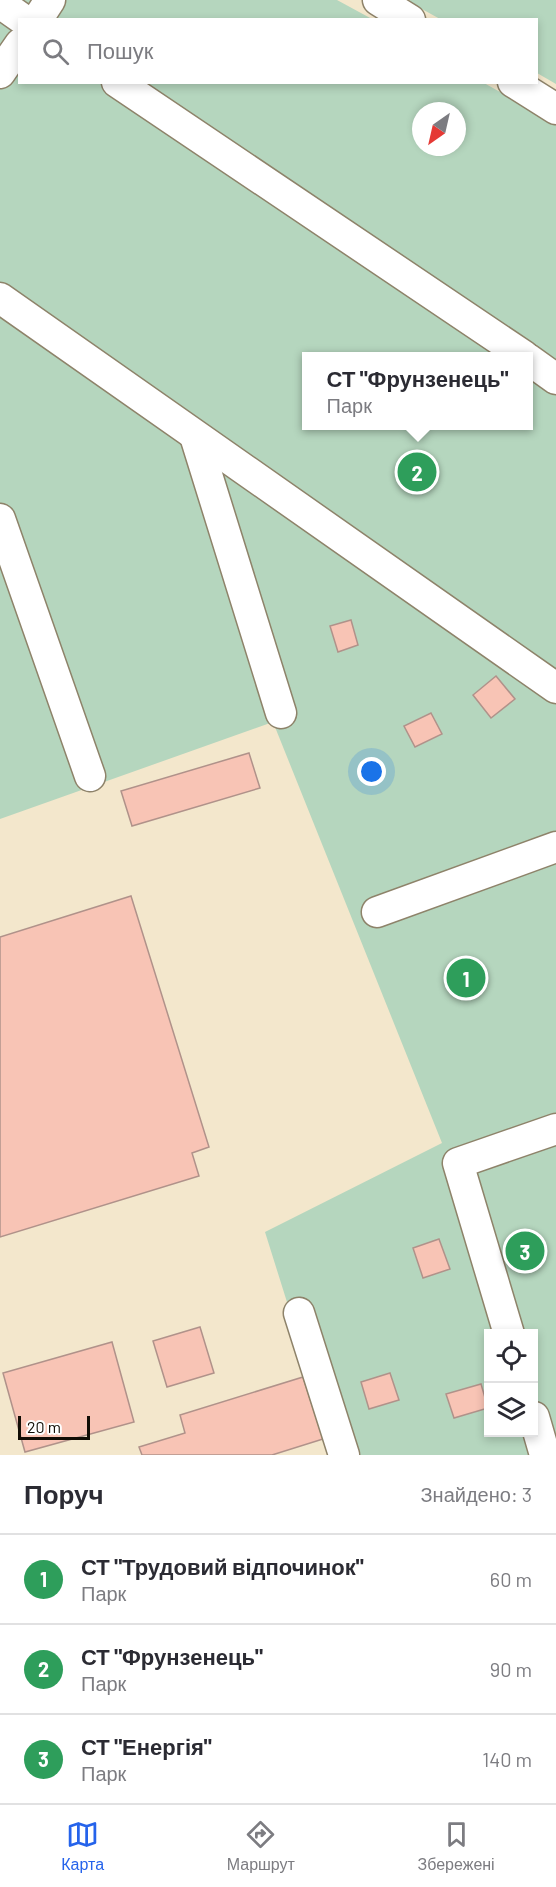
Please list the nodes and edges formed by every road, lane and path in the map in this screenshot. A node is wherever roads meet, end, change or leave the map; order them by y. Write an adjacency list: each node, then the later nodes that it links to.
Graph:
1 (50, 0): 5 (street)
2 (378, 0): 6 (street)
3 (0, 3): 4 (street)
4 (21, 18)
5 (38, 18)
6 (407, 18)
7 (18, 47): 8 (street)
8 (0, 73)
9 (120, 84): 13 (street)
10 (516, 84): 11 (street)
11 (556, 109)
12 (0, 298): 16 (street)
13 (517, 352)
14 (533, 363): 15 (street)
15 (556, 379)
16 (195, 436): 18 (street); 19 (street)
17 (0, 519): 20 (street)
18 (556, 688)
19 (281, 713)
20 (90, 776)
21 (556, 847): 22 (street)
22 (377, 912)
23 (556, 1129): 25 (street)
24 (299, 1313): 27 (street)
25 (508, 1329)
26 (538, 1431): 28 (street)
27 (344, 1455)
28 (545, 1455)

